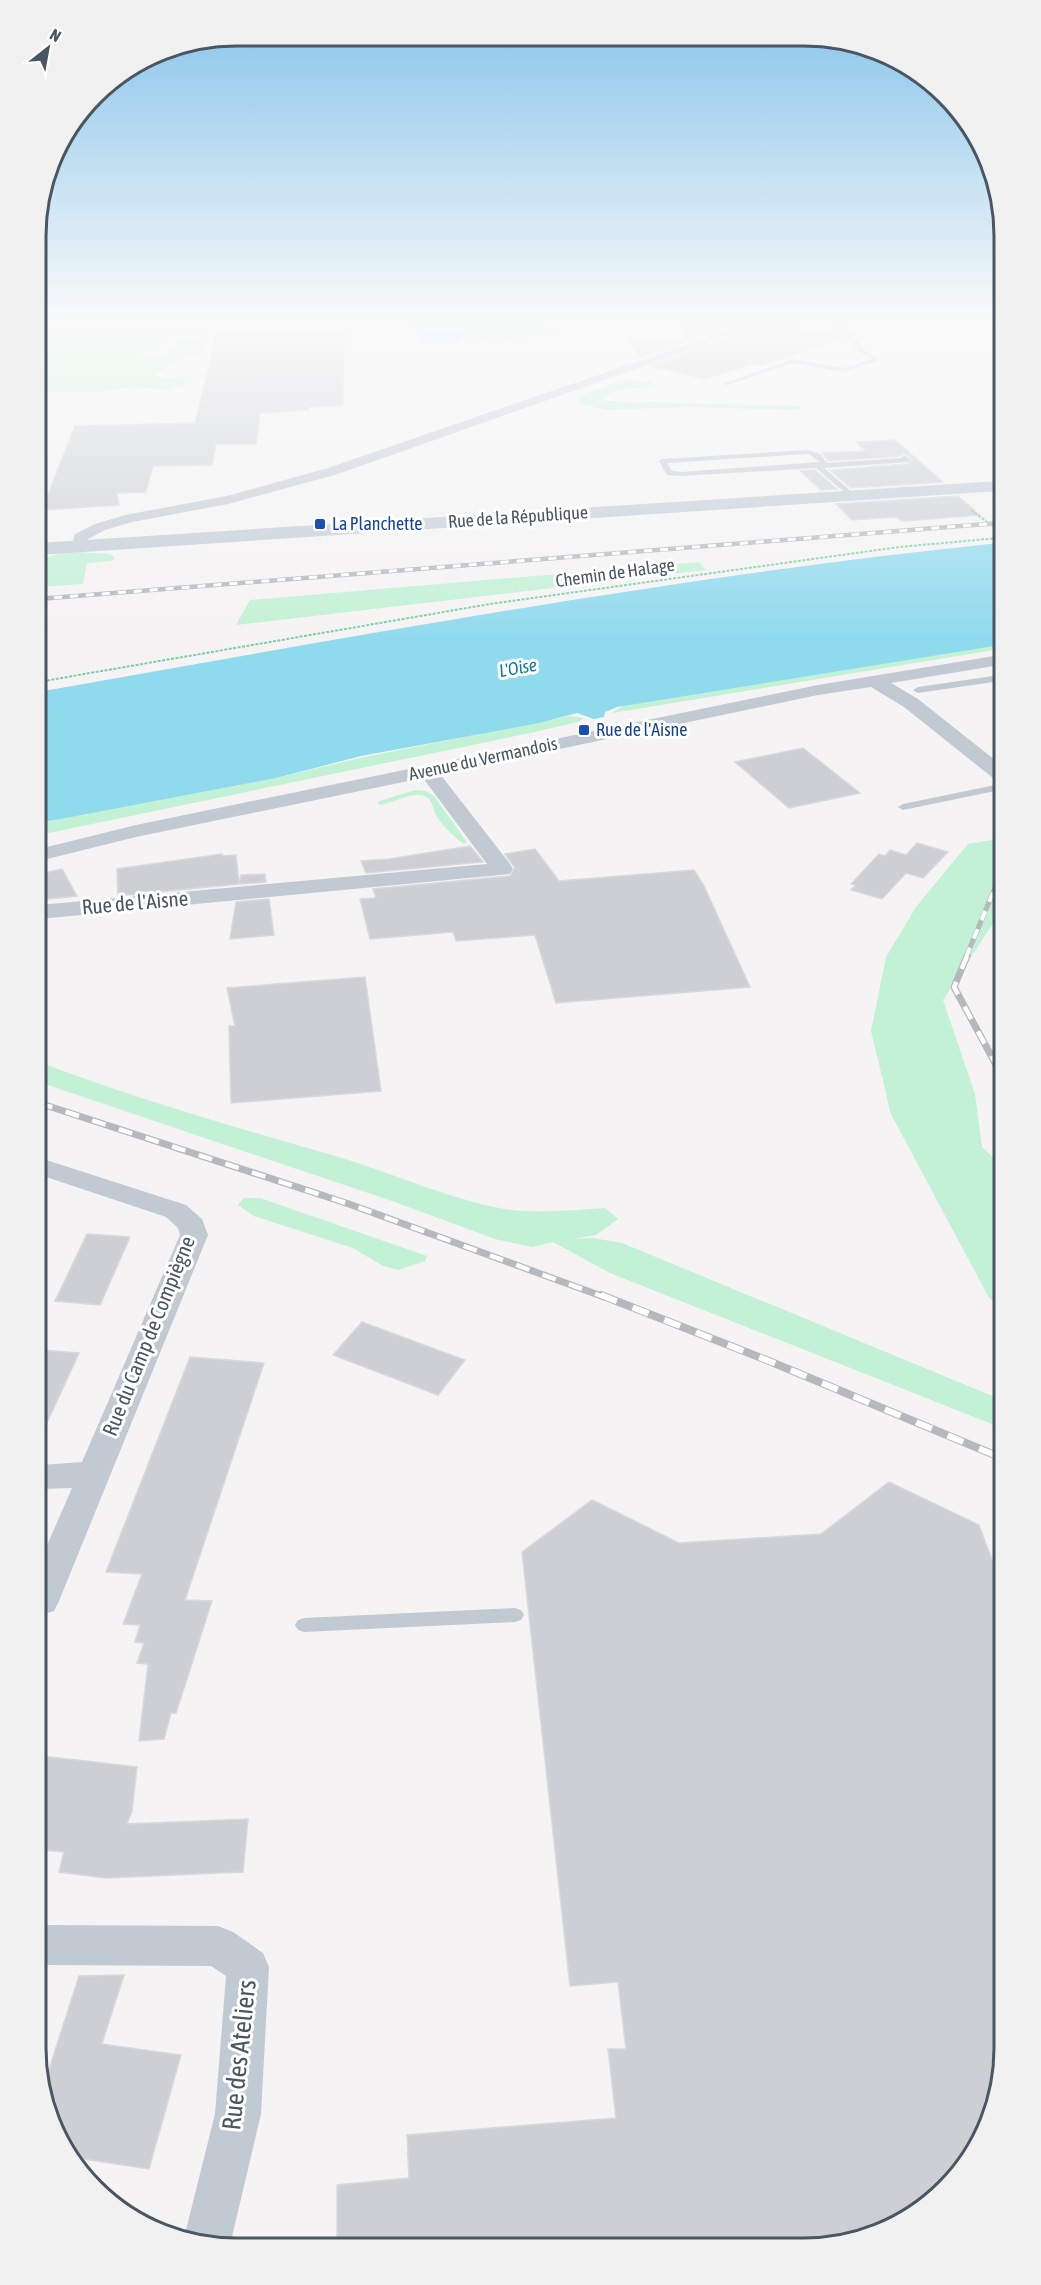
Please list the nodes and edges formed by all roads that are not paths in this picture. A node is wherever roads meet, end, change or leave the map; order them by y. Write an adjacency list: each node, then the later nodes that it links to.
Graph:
1 (461, 427): 12 (street)
2 (786, 453): 3 (lane); 6 (lane); 7 (lane)
3 (768, 454): 4 (lane); 8 (lane)
4 (737, 456): 9 (lane); 9 (lane)
5 (904, 457): 6 (lane)
6 (818, 466): 7 (lane); 11 (lane)
7 (801, 467): 8 (lane)
8 (782, 468): 9 (lane)
9 (750, 470)
10 (994, 486): 11 (main road, Rue de la République)
11 (850, 495): 12 (main road, Rue de la République)
12 (80, 546): 13 (main road, Rue de la République)
13 (47, 548)
14 (994, 662): 17 (street, Avenue du Vermandois)
15 (994, 679): 17 (lane)
16 (873, 680): 17 (street, Avenue du Vermandois); 17 (street); 19 (street, Avenue du Vermandois)
17 (915, 689): 18 (street)
18 (994, 768)
19 (427, 770): 22 (street, Avenue du Vermandois); 23 (street, Rue de l'Aisne)
20 (994, 788): 21 (lane)
21 (903, 807)
22 (47, 853)
23 (47, 911)
24 (46, 1168): 25 (street, Rue du Camp de Compiègne)
25 (92, 1474): 26 (street); 27 (street, Rue du Camp de Compiègne)
26 (46, 1477)
27 (46, 1587)
28 (515, 1615): 29 (lane)
29 (304, 1625)
30 (46, 1945): 31 (street, Rue des Ateliers)
31 (208, 2236)

